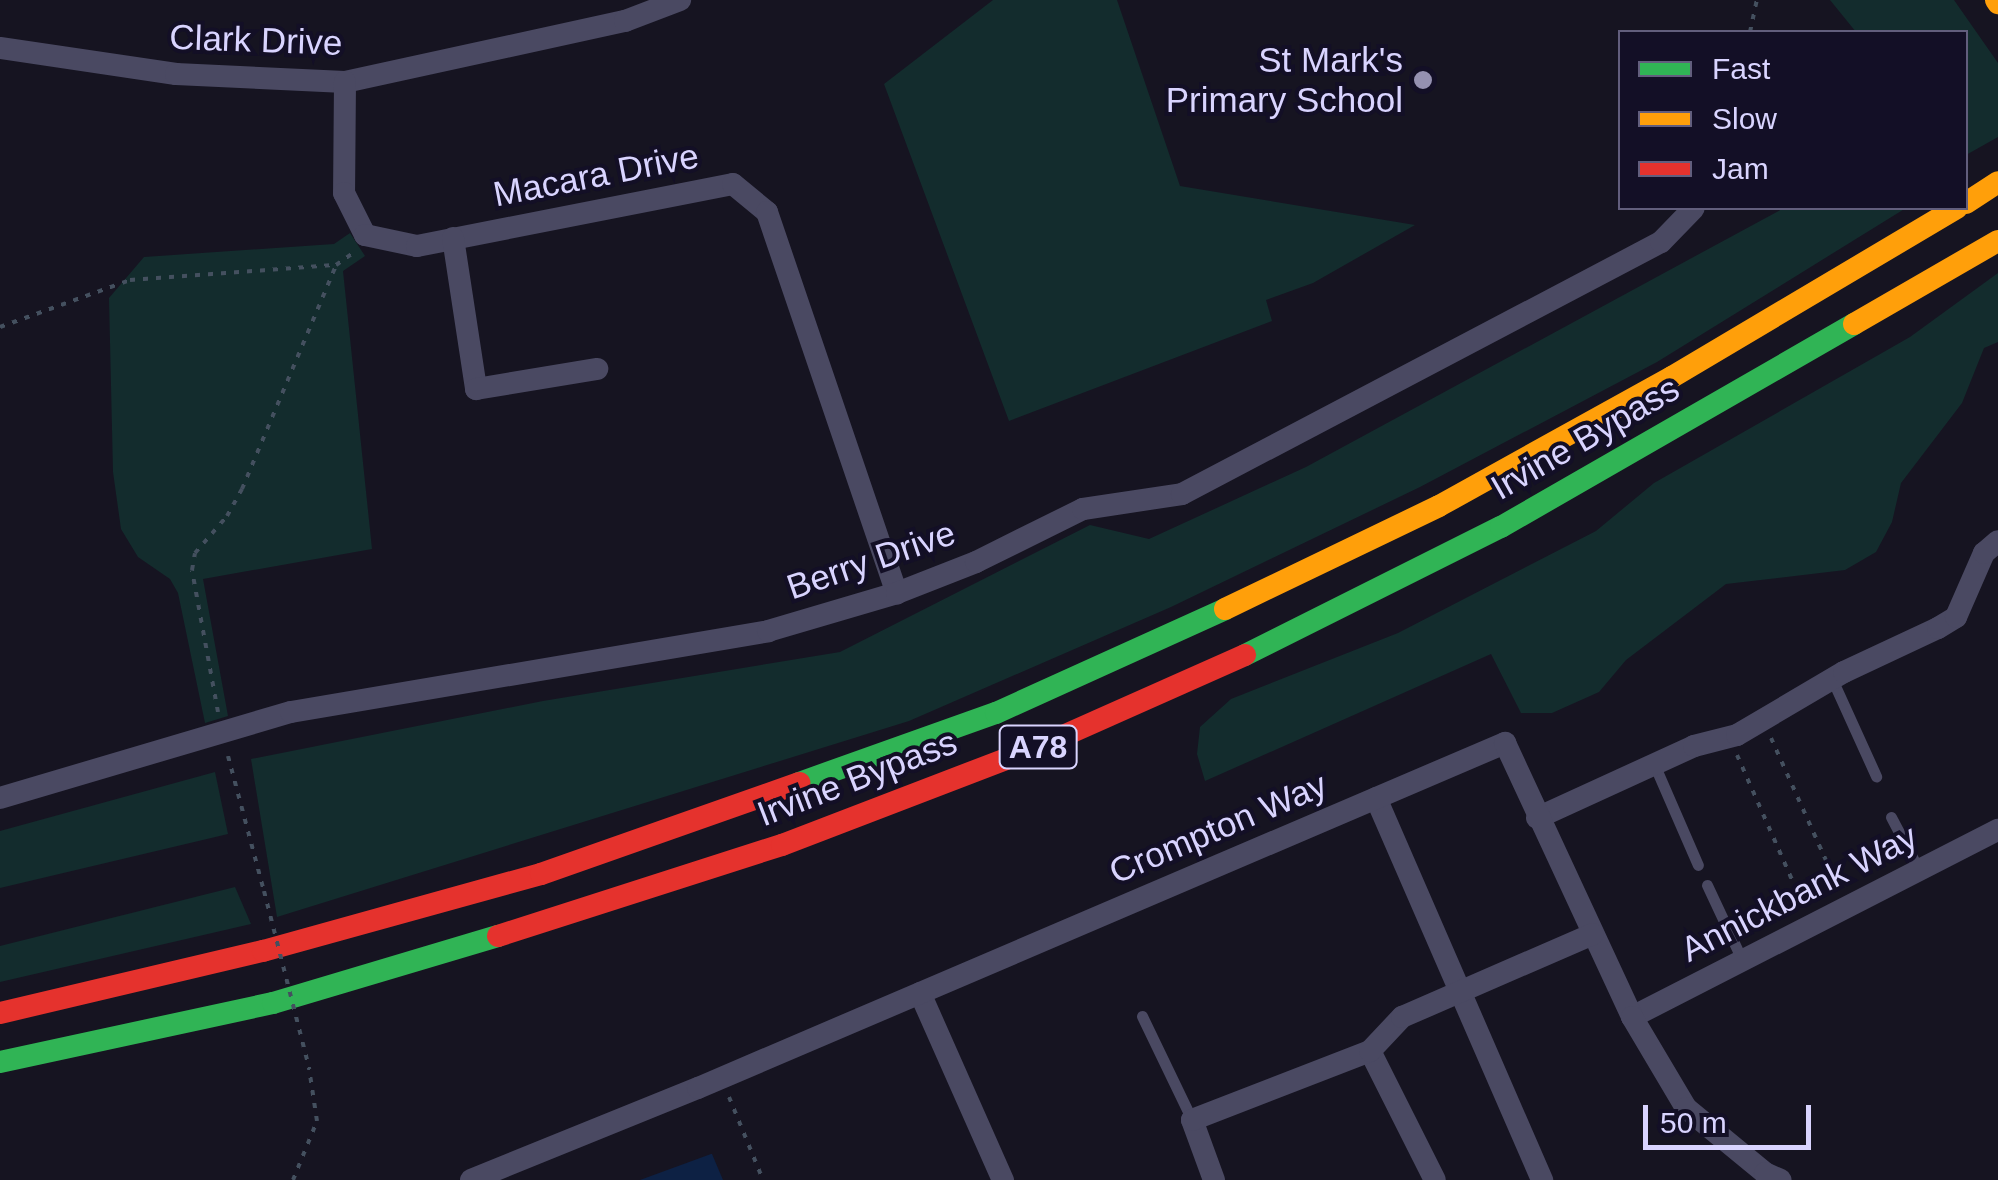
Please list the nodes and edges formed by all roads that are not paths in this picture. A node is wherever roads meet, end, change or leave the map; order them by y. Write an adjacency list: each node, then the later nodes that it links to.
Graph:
1 (680, 0): 3 (street, Clark Drive)
2 (0, 48): 3 (street, Clark Drive)
3 (344, 82): 8 (street, Macara Drive)
4 (1998, 182): 5 (highway)
5 (1968, 201)
6 (1692, 210): 12 (street, Berry Drive)
7 (1955, 210): 28 (highway, Irvine Bypass / A78)
8 (453, 238): 10 (street); 12 (street, Macara Drive)
9 (1998, 240): 32 (highway, Irvine Bypass / A78)
10 (597, 369)
11 (1998, 540): 13 (street)
12 (897, 593): 16 (street, Berry Drive)
13 (1832, 679): 14 (street); 15 (lane)
14 (1654, 764): 19 (street); 21 (lane)
15 (1876, 776)
16 (0, 798)
17 (1376, 798): 19 (street, Crompton Way); 26 (street); 27 (street, Crompton Way)
18 (1891, 817): 22 (lane)
19 (1537, 818): 24 (street, Crompton Way)
20 (1998, 830): 22 (street, Annickbank Way)
21 (1698, 865)
22 (1918, 870): 25 (street, Annickbank Way)
23 (1706, 885): 25 (lane)
24 (1593, 934): 26 (street); 30 (street, Crompton Way)
25 (1743, 962): 30 (street, Annickbank Way)
26 (1462, 989): 31 (street); 38 (street)
27 (920, 993): 34 (street); 35 (street, Crompton Way)
28 (0, 1013)
29 (1142, 1016): 33 (lane)
30 (1632, 1017): 39 (street, Crompton Way)
31 (1370, 1051): 33 (street); 37 (street)
32 (0, 1062)
33 (1192, 1120): 36 (street)
34 (998, 1178)
35 (471, 1180)
36 (1214, 1180)
37 (1434, 1180)
38 (1542, 1180)
39 (1781, 1180)

